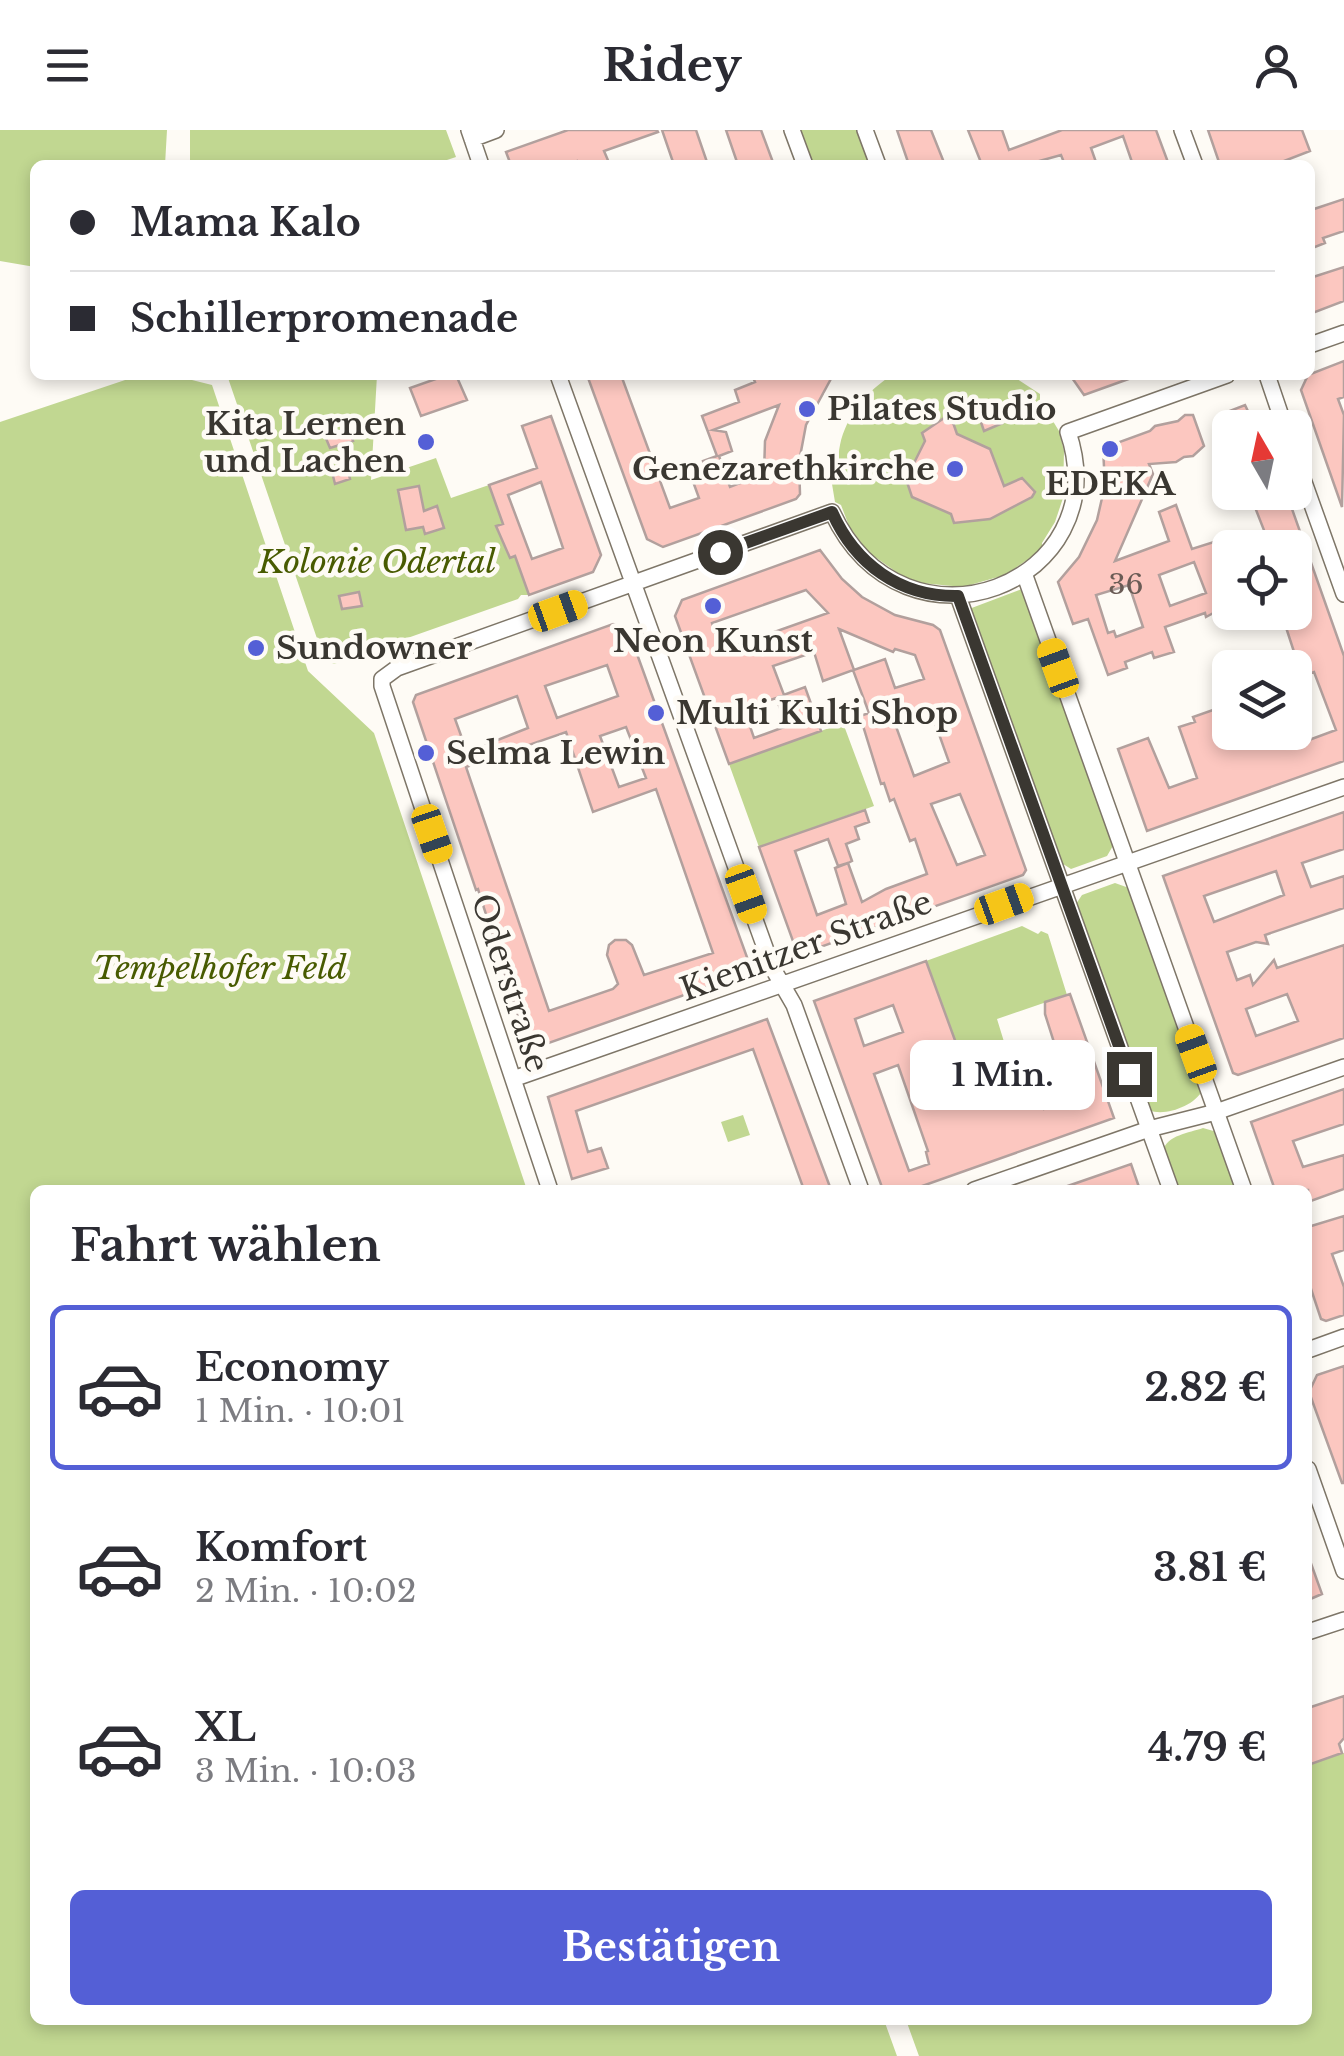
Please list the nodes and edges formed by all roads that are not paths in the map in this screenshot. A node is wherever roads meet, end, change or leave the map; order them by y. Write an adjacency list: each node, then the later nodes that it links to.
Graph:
1 (496, 130): 5 (street)
2 (792, 130): 7 (street)
3 (866, 130): 8 (street)
4 (1182, 130): 9 (street)
5 (470, 134): 6 (street)
6 (479, 160)
7 (803, 160)
8 (876, 160)
9 (1193, 160)
10 (1344, 333): 11 (street)
11 (1315, 343)
12 (560, 380): 18 (street)
13 (1213, 380): 17 (street)
14 (1269, 380): 15 (street)
15 (1278, 410)
16 (1312, 505): 19 (street)
17 (1024, 573): 20 (street); 22 (street)
18 (634, 584): 20 (street); 24 (street); 26 (street, Oderstraße)
19 (1344, 594)
20 (958, 596): 23 (street)
21 (1344, 786): 22 (street, Kienitzer Straße)
22 (1128, 864): 23 (street, Kienitzer Straße); 27 (street)
23 (1062, 885): 24 (street, Kienitzer Straße); 28 (street)
24 (782, 984): 26 (street, Kienitzer Straße); 30 (street)
25 (1344, 1067): 27 (street)
26 (513, 1078): 29 (street, Oderstraße)
27 (1216, 1112): 28 (street); 33 (street)
28 (1149, 1129): 31 (street); 32 (street)
29 (548, 1185)
30 (858, 1185)
31 (988, 1185)
32 (1169, 1185)
33 (1242, 1185)
34 (1344, 1337): 35 (street)
35 (1312, 1349)
36 (1312, 1481): 37 (street)
37 (1344, 1572)
38 (1344, 1620): 39 (street)
39 (1312, 1631)

